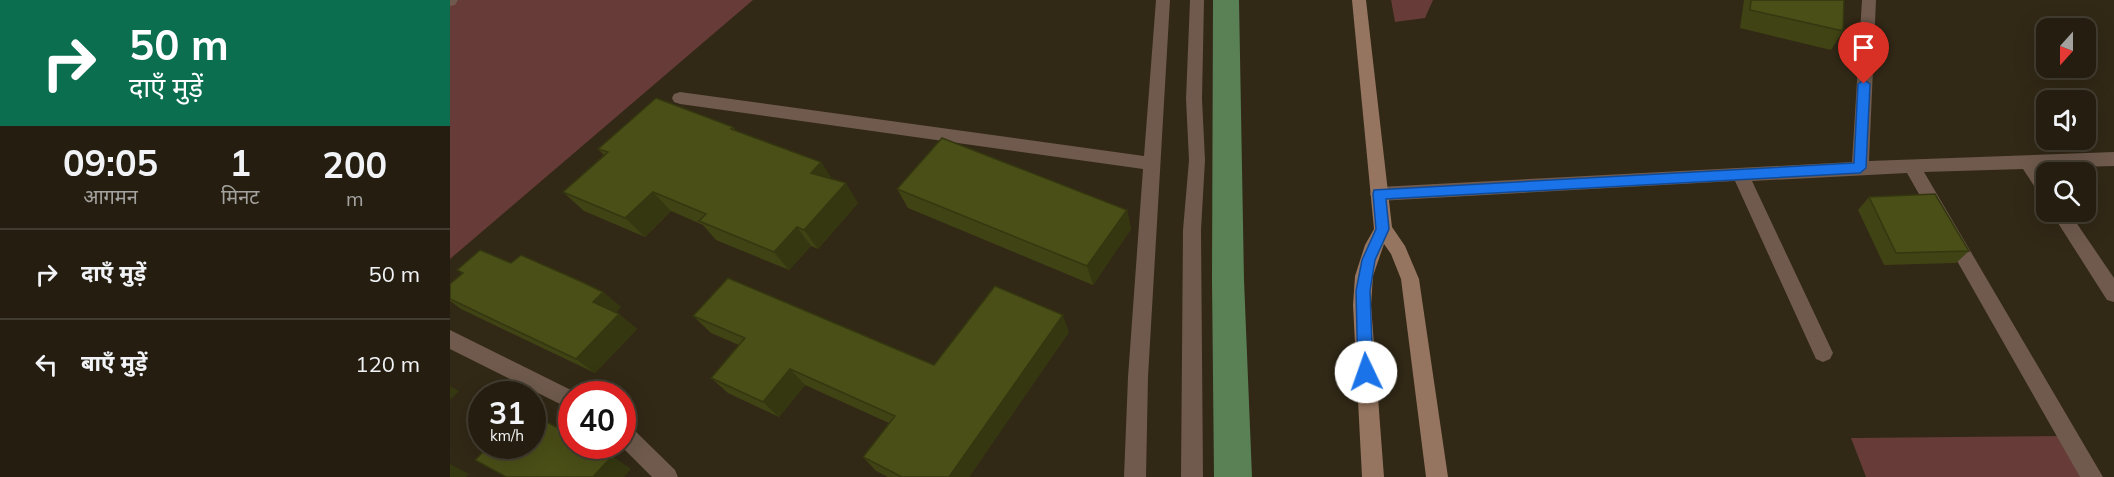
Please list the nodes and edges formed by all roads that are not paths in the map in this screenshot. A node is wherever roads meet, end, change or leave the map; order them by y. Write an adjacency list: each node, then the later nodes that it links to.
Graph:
1 (1163, 0): 8 (street)
2 (1197, 0): 23 (street)
3 (1359, 0): 13 (street)
4 (1869, 0): 10 (street)
5 (680, 98): 8 (street)
6 (2114, 159): 7 (street)
7 (2028, 162): 9 (street); 12 (street)
8 (1153, 164): 22 (street)
9 (1912, 166): 10 (street); 26 (street)
10 (1860, 168): 11 (street)
11 (1740, 174): 13 (street); 18 (street)
12 (2036, 174)
13 (1379, 194): 15 (street)
14 (2067, 222): 16 (street)
15 (1383, 229): 24 (street); 25 (street)
16 (2114, 294)
17 (450, 339): 19 (street)
18 (1823, 353)
19 (558, 394)
20 (636, 446): 21 (street)
21 (667, 477)
22 (1135, 477)
23 (1192, 477)
24 (1373, 477)
25 (1437, 477)
26 (2092, 477)

